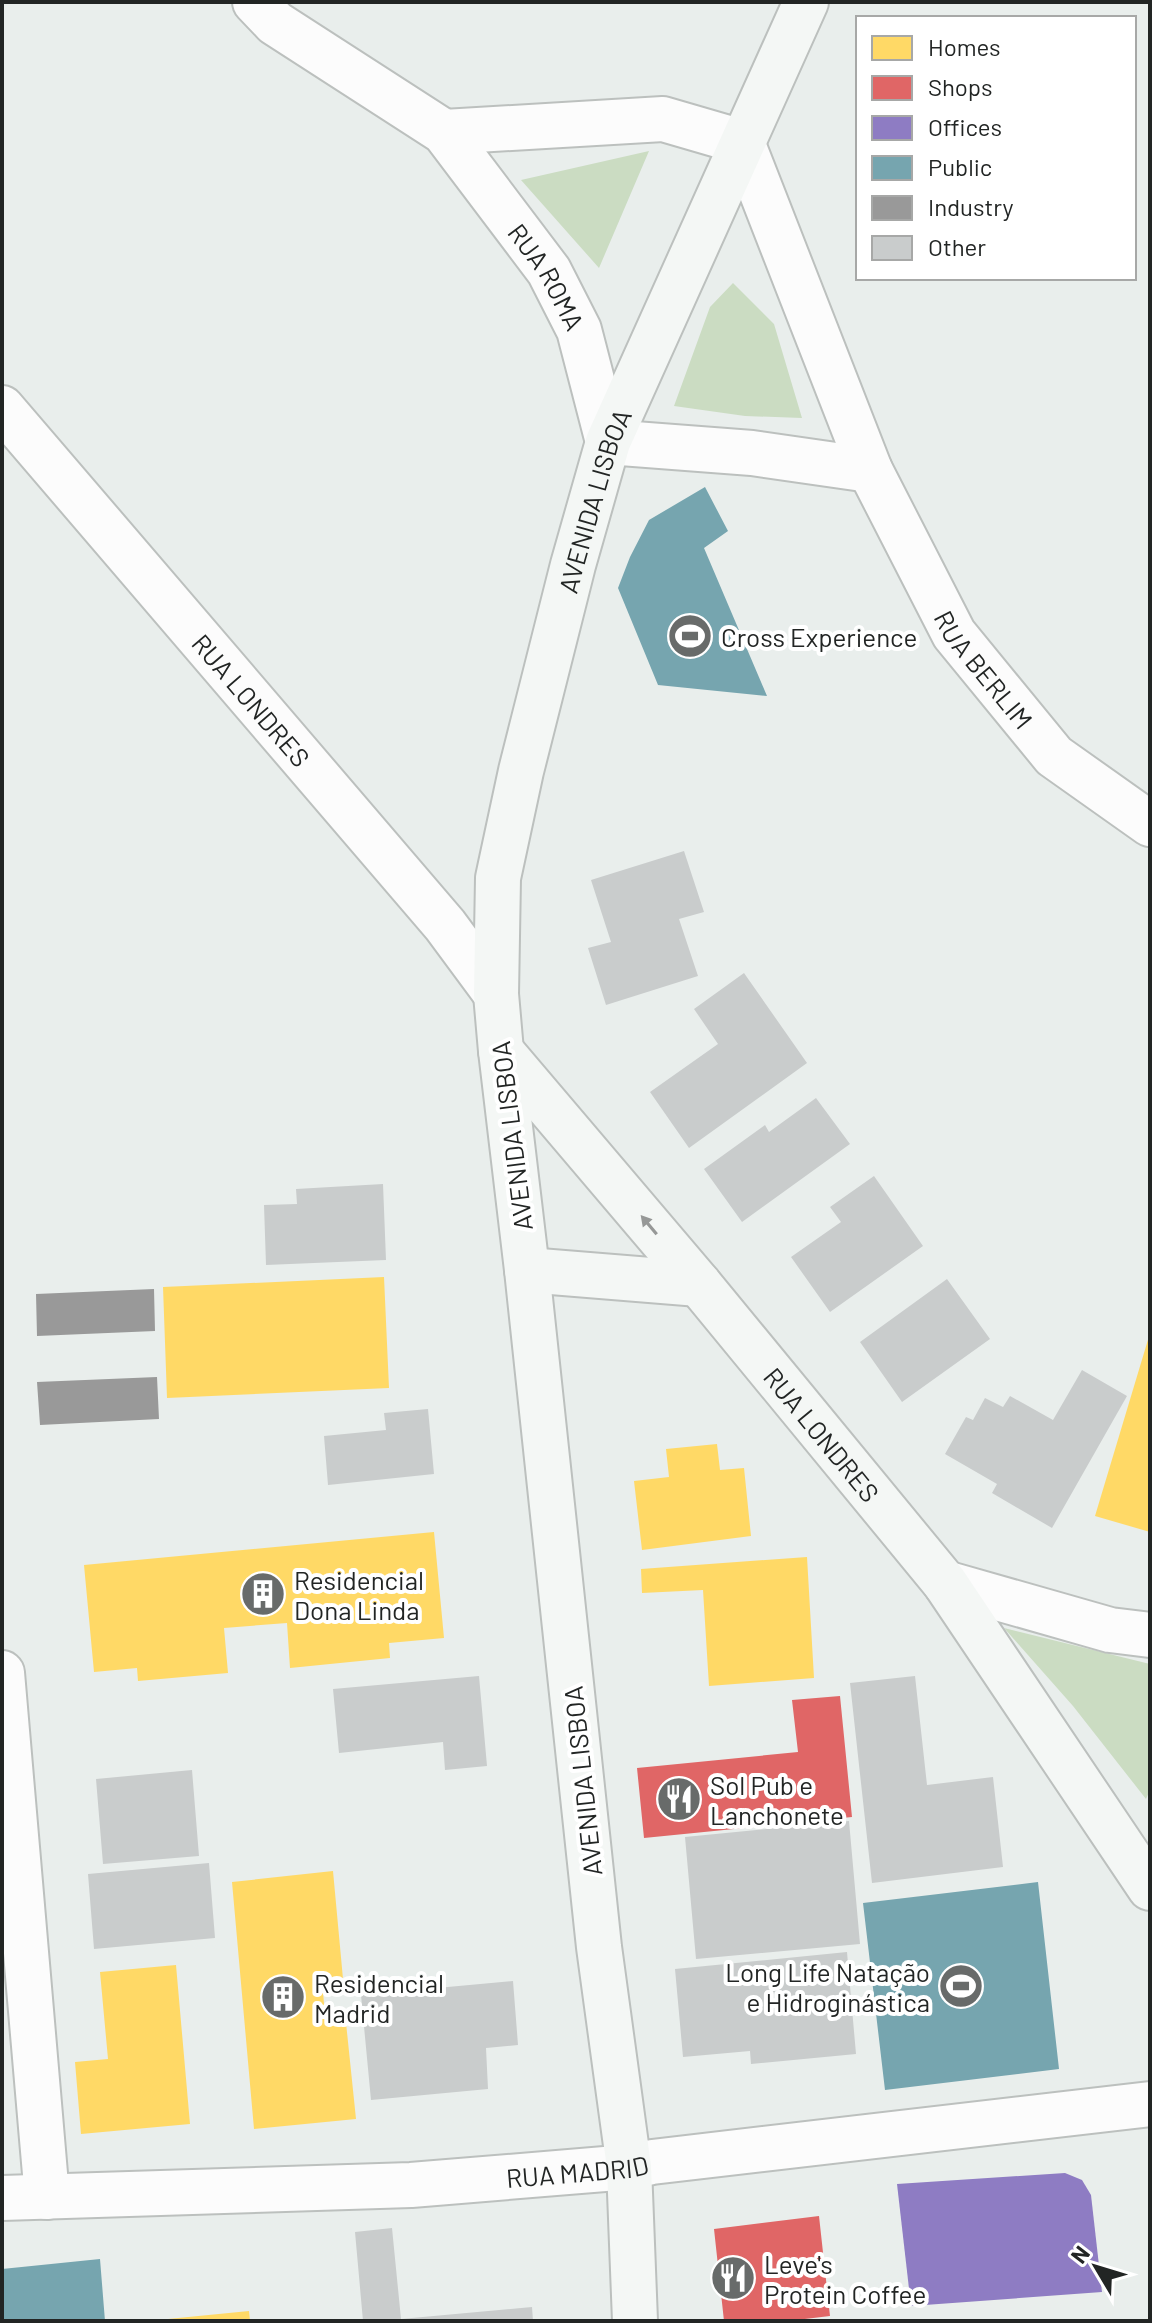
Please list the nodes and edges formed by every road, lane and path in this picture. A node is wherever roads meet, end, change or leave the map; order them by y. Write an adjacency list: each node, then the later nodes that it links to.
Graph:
1 (255, 2): 3 (street, RUA ROMA)
2 (806, 2): 4 (street, AVENIDA LISBOA)
3 (444, 132): 4 (street); 6 (street, RUA ROMA)
4 (742, 142): 6 (street, AVENIDA LISBOA); 7 (street, RUA BERLIM)
5 (2, 408): 9 (street, RUA LONDRES)
6 (608, 442): 7 (street); 9 (street, AVENIDA LISBOA)
7 (870, 470): 8 (street, RUA BERLIM)
8 (1150, 824)
9 (496, 994): 10 (street, AVENIDA LISBOA)
10 (501, 1051): 11 (street, AVENIDA LISBOA); 12 (street, RUA LONDRES, one-way to 10)
11 (527, 1270): 12 (street); 18 (street, AVENIDA LISBOA)
12 (699, 1284): 13 (street, RUA LONDRES)
13 (945, 1583): 14 (street); 16 (street, RUA LONDRES)
14 (1150, 1635)
15 (2, 1673): 19 (street)
16 (1150, 1888)
17 (1150, 2104): 18 (street, RUA MADRID)
18 (629, 2167): 19 (street, RUA MADRID); 21 (street, AVENIDA LISBOA)
19 (47, 2197): 20 (street, RUA MADRID)
20 (2, 2198)
21 (635, 2321)

